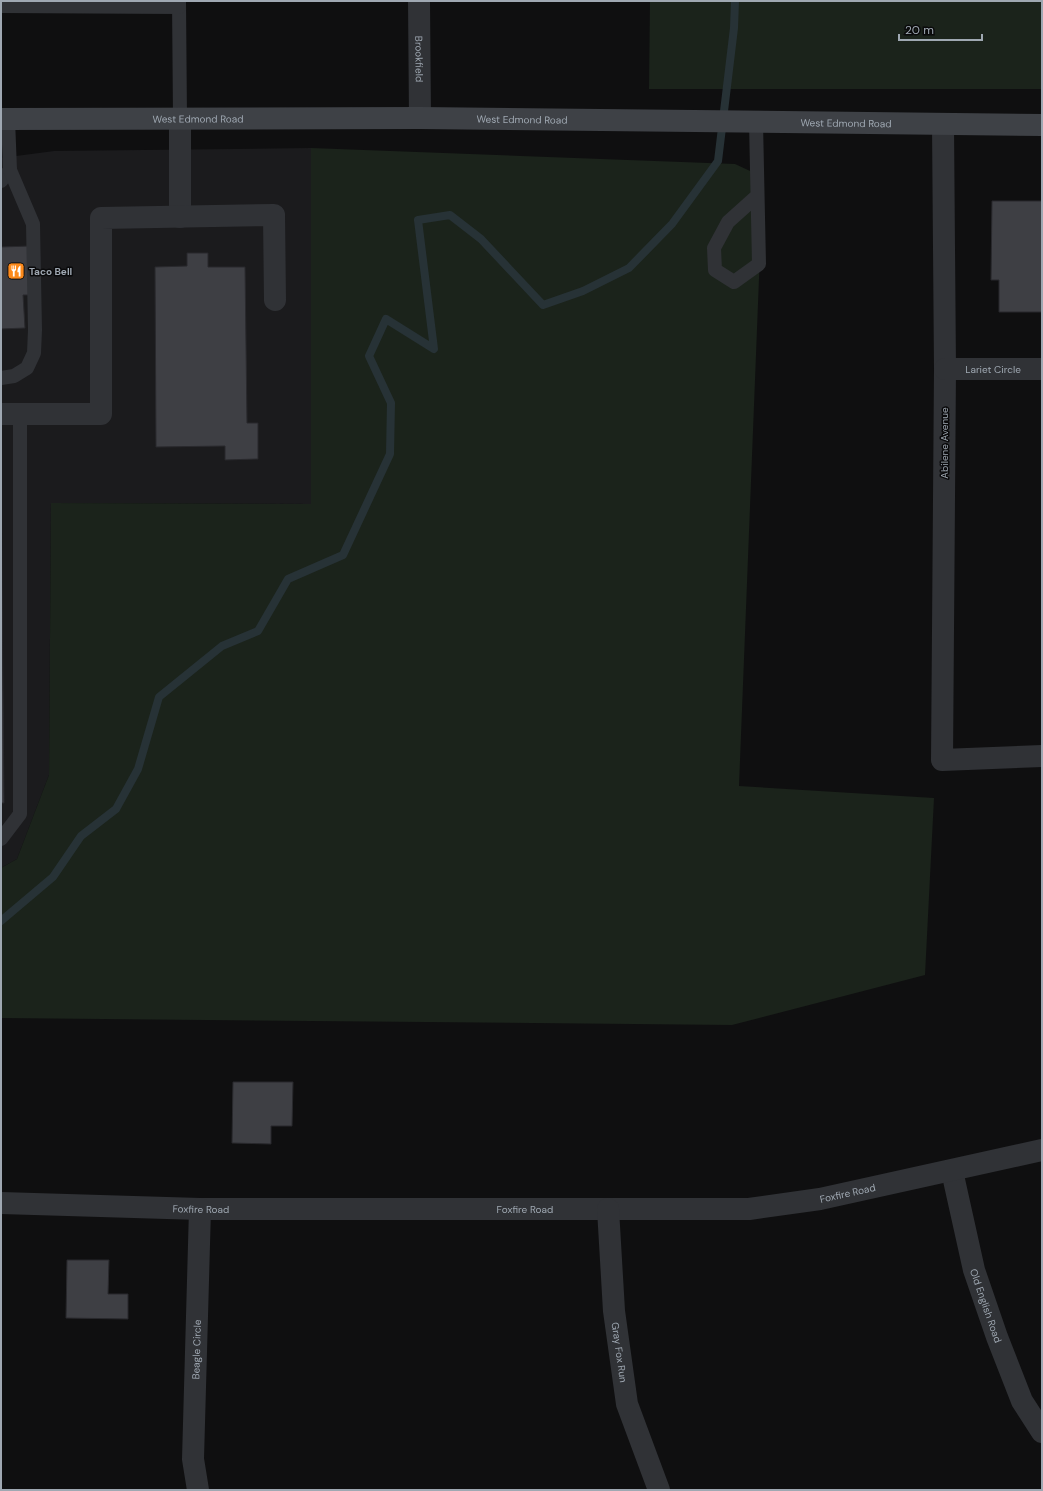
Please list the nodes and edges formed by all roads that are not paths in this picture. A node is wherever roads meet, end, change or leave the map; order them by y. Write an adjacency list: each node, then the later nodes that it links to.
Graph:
1 (419, 1): 7 (street, Brookfield)
2 (34, 3): 3 (lane); 5 (lane)
3 (108, 4): 4 (lane)
4 (179, 4): 6 (lane)
5 (1, 6)
6 (180, 118): 7 (main road, West Edmond Road); 8 (main road, West Edmond Road); 14 (street)
7 (420, 118): 9 (main road, West Edmond Road)
8 (5, 119): 12 (lane)
9 (756, 122): 10 (main road, West Edmond Road); 13 (lane)
10 (943, 125): 11 (main road, West Edmond Road); 16 (street, Abilene Avenue)
11 (1042, 125)
12 (5, 175): 18 (lane)
13 (757, 196): 13 (lane)
14 (180, 217): 15 (street); 19 (street)
15 (275, 300)
16 (945, 369): 17 (street, Lariet Circle); 20 (street, Abilene Avenue)
17 (1042, 369)
18 (1, 378)
19 (10, 414): 21 (lane)
20 (1042, 756)
21 (1, 839)
22 (1042, 1150): 23 (street, Foxfire Road)
23 (952, 1171): 26 (street, Foxfire Road); 27 (street, Old English Road)
24 (1, 1203): 25 (street, Foxfire Road)
25 (200, 1209): 26 (street, Foxfire Road); 28 (street, Beagle Circle)
26 (608, 1209): 29 (street, Gray Fox Run)
27 (1042, 1432)
28 (198, 1490)
29 (659, 1490)

